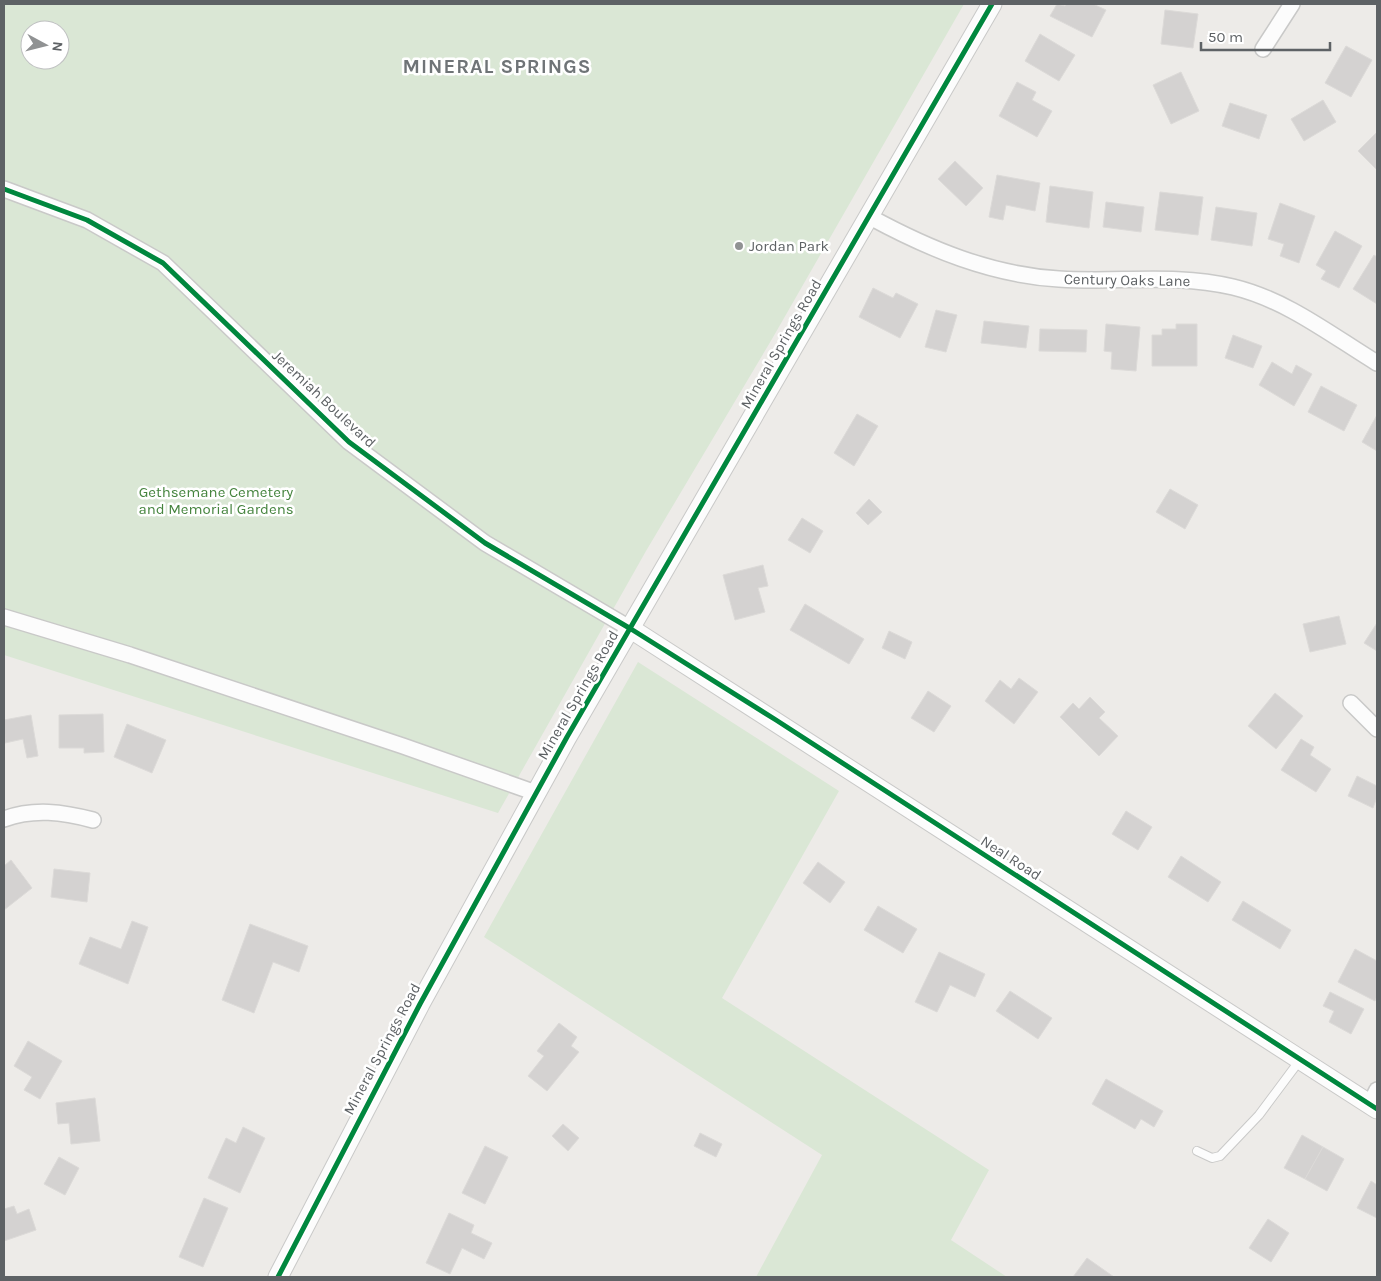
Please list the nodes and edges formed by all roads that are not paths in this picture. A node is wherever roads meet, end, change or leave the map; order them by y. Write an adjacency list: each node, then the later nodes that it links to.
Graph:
1 (992, 4): 5 (street, Mineral Springs Road)
2 (1292, 4): 3 (street)
3 (1263, 49)
4 (4, 189): 8 (street, Jeremiah Boulevard)
5 (870, 217): 6 (street, Century Oaks Lane); 8 (street, Mineral Springs Road)
6 (1377, 363)
7 (4, 617): 11 (street)
8 (631, 629): 11 (street, Mineral Springs Road); 14 (street, Neal Road)
9 (1351, 703): 10 (street)
10 (1377, 729)
11 (536, 793): 17 (street, Mineral Springs Road)
12 (4, 819): 13 (street)
13 (94, 820)
14 (1301, 1059): 15 (street, Neal Road); 16 (lane)
15 (1375, 1101)
16 (1197, 1151)
17 (278, 1277)

